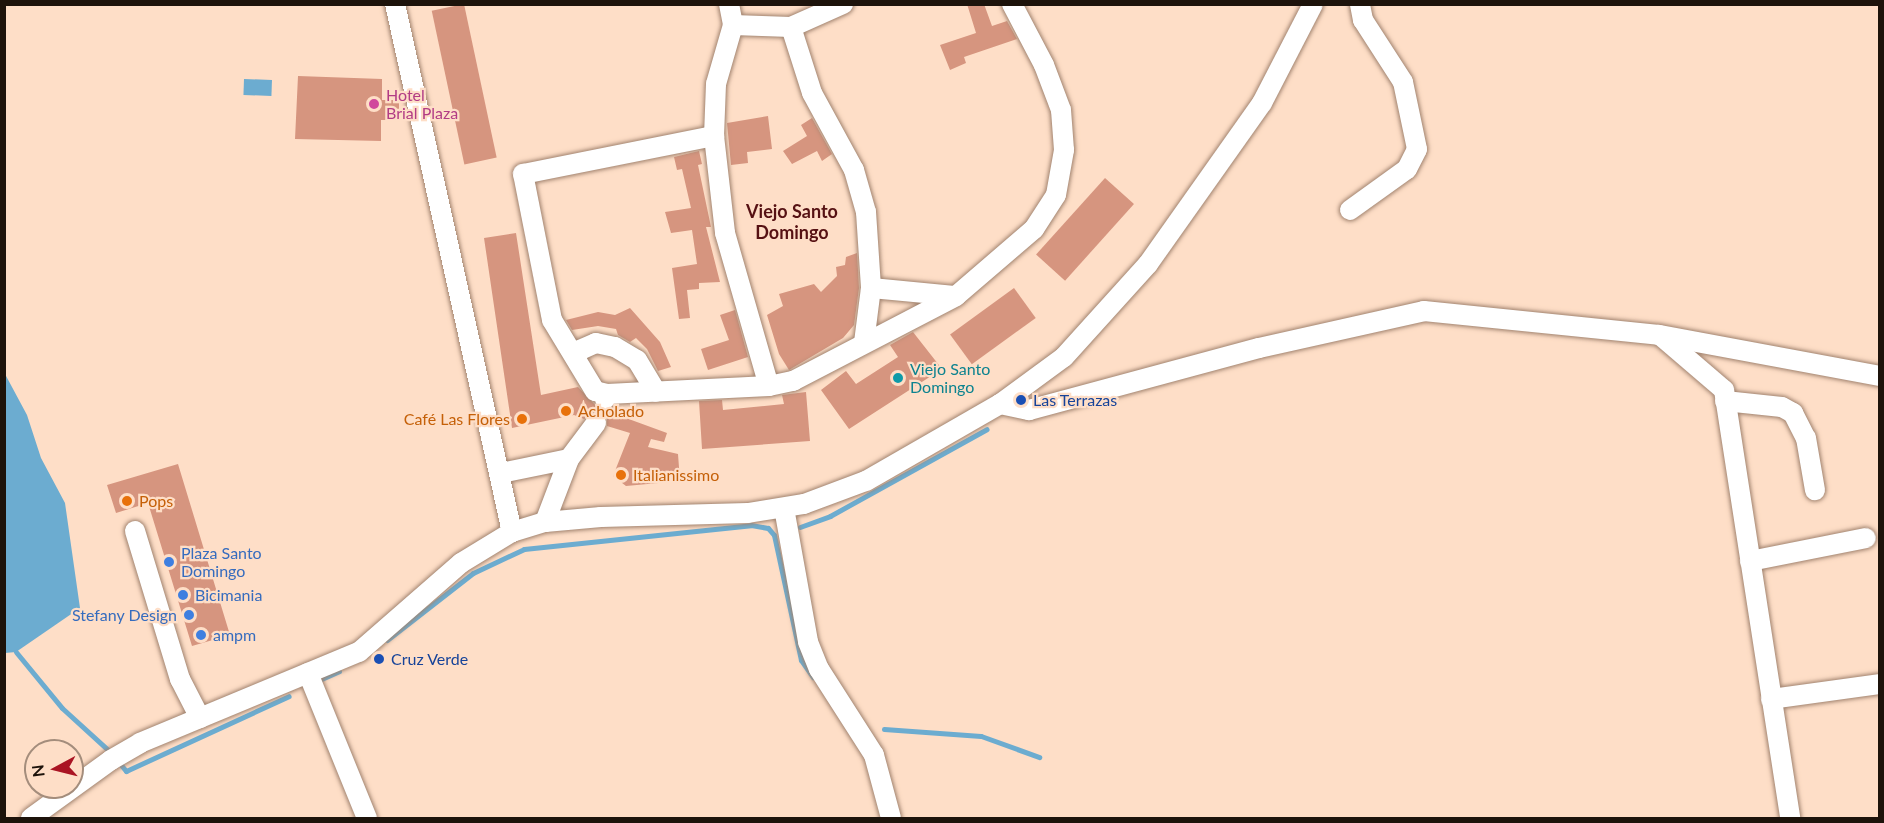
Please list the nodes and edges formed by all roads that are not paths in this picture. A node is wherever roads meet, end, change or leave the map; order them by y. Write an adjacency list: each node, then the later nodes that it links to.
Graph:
1 (396, 4): 23 (street)
2 (729, 4): 7 (street)
3 (843, 4): 8 (street)
4 (1012, 4): 12 (street)
5 (1313, 4): 20 (street)
6 (1360, 4): 10 (street)
7 (733, 25): 8 (street); 9 (street)
8 (791, 27): 11 (street)
9 (714, 136): 15 (street); 17 (street)
10 (1350, 210)
11 (872, 288): 12 (street); 14 (street)
12 (956, 296): 14 (street)
13 (1659, 335): 16 (street); 19 (street); 20 (street)
14 (864, 342): 17 (street)
15 (576, 357): 18 (street); 18 (street)
16 (1880, 376)
17 (769, 386): 18 (street)
18 (656, 393)
19 (1725, 401): 24 (street); 30 (street)
20 (1000, 404): 25 (street)
21 (596, 423): 22 (street)
22 (569, 459): 23 (street); 26 (street)
23 (501, 473): 28 (street)
24 (1815, 490)
25 (784, 508): 26 (street); 37 (street)
26 (545, 522): 28 (street)
27 (135, 531): 34 (street)
28 (512, 532): 31 (street)
29 (1866, 538): 30 (street)
30 (1750, 561): 33 (street)
31 (308, 673): 34 (street); 36 (street)
32 (1880, 684): 33 (street)
33 (1772, 699): 38 (street)
34 (200, 718): 35 (street)
35 (31, 819)
36 (367, 819)
37 (891, 819)
38 (1790, 819)

